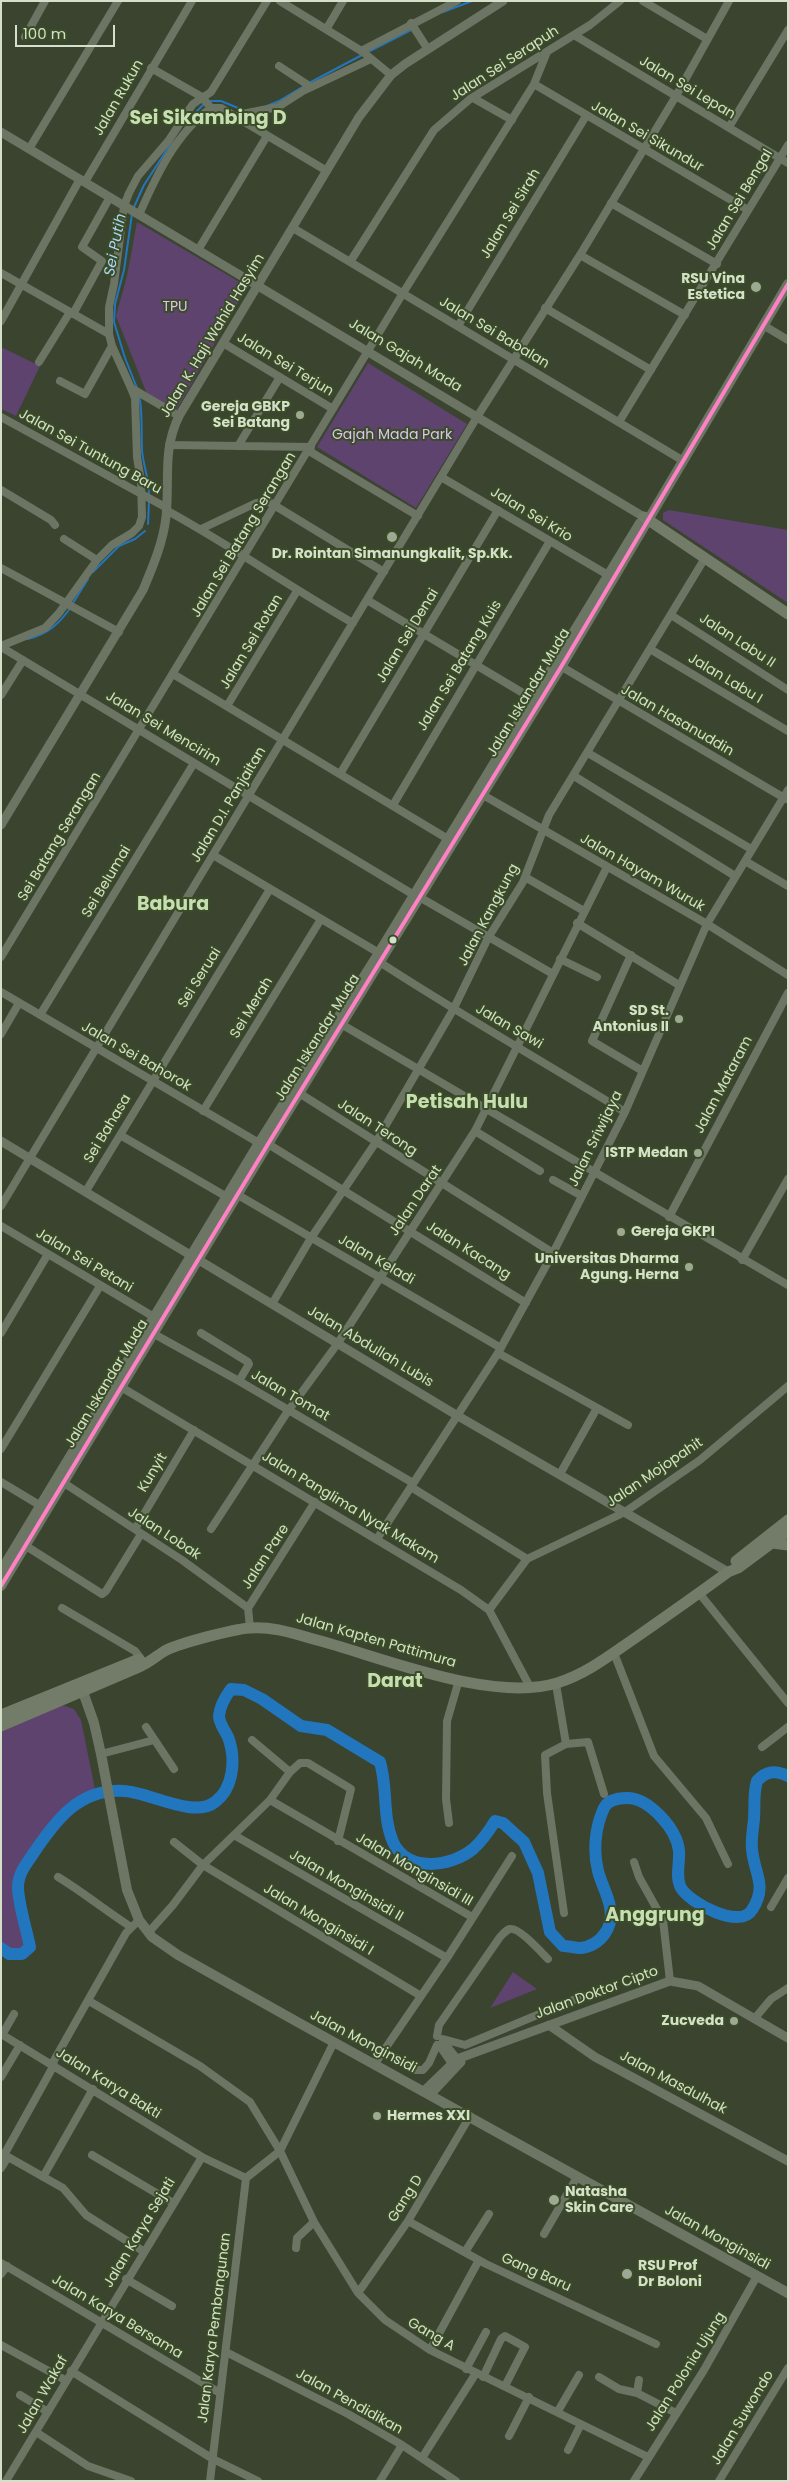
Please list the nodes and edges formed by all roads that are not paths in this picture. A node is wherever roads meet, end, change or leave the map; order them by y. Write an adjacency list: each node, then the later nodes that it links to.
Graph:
1 (45, 1): 16 (street)
2 (118, 1): 36 (street)
3 (192, 1): 22 (street, Jalan Rukun)
4 (267, 1): 28 (street)
5 (280, 1): 13 (street)
6 (343, 1): 13 (street)
7 (457, 1): 12 (street)
8 (503, 1): 18 (street, Jalan K. Haji Wahid Hasyim)
9 (620, 1): 15 (street, Jalan Sei Serapuh)
10 (643, 1): 17 (street)
11 (729, 1): 17 (street, Jalan D.I. Panjaitan)
12 (413, 27): 18 (street); 20 (street)
13 (327, 28): 20 (street)
14 (788, 30): 32 (street)
15 (574, 35): 19 (street, Jalan Sei Serapuh); 26 (street, Jalan Sei Lepan)
16 (25, 37)
17 (707, 39): 26 (street, Jalan D.I. Panjaitan)
18 (428, 48): 23 (street, Jalan K. Haji Wahid Hasyim)
19 (547, 52): 24 (street, Jalan Sei Batang Serangan); 27 (street, Jalan Sei Serapuh)
20 (366, 54): 23 (street); 25 (street)
21 (279, 66): 25 (street)
22 (151, 68): 28 (street); 41 (street, Jalan Rukun)
23 (392, 75): 40 (street, Jalan K. Haji Wahid Hasyim)
24 (534, 84): 29 (street, Jalan Sei Sikundur); 31 (street, Jalan Sei Batang Serangan)
25 (309, 85): 30 (street)
26 (676, 96): 32 (street, Jalan Sei Lepan); 37 (street, Jalan D.I. Panjaitan)
27 (473, 98): 31 (street); 50 (street, Jalan Sei Serapuh)
28 (207, 102): 30 (street); 44 (street); 46 (street)
29 (586, 116): 37 (street, Jalan Sei Sikundur); 62 (street, Jalan Sei Sirah)
30 (236, 117): 34 (street)
31 (512, 120): 56 (street, Jalan Sei Batang Serangan)
32 (729, 127): 38 (street, Jalan Sei Lepan)
33 (1, 132): 36 (street, Jalan Gajah Mada)
34 (267, 136): 40 (street); 48 (street)
35 (788, 144): 38 (street, Jalan Sei Bengal)
36 (29, 149): 41 (street, Jalan Gajah Mada)
37 (644, 150): 43 (street, Jalan D.I. Panjaitan); 45 (street, Jalan Sei Sikundur)
38 (780, 158): 39 (street, Jalan Sei Lepan); 45 (street, Jalan Sei Bengal)
39 (788, 163)
40 (327, 171): 47 (street, Jalan K. Haji Wahid Hasyim)
41 (83, 181): 42 (street, Jalan Gajah Mada); 53 (street, Jalan Rukun)
42 (110, 198): 44 (street, Jalan Gajah Mada); 58 (street)
43 (611, 204): 49 (street, Jalan D.I. Panjaitan); 51 (street)
44 (125, 206): 46 (street, Jalan Gajah Mada); 63 (street)
45 (748, 210): 51 (street, Jalan Sei Bengal)
46 (138, 214): 48 (street, Jalan Gajah Mada)
47 (293, 228): 50 (street, Jalan Sei Babalan); 55 (street, Jalan K. Haji Wahid Hasyim)
48 (198, 250): 55 (street, Jalan Gajah Mada)
49 (580, 255): 57 (street, Jalan D.I. Panjaitan); 59 (street)
50 (350, 262): 56 (street, Jalan Sei Babalan)
51 (717, 264): 59 (street, Jalan Sei Bengal)
52 (1, 273): 53 (street)
53 (21, 284): 58 (street); 60 (street, Jalan Rukun)
54 (788, 284): 61 (main road, Jalan Iskandar Muda)
55 (258, 286): 65 (street, Jalan K. Haji Wahid Hasyim); 67 (street, Jalan Gajah Mada)
56 (403, 293): 62 (street, Jalan Sei Babalan); 67 (street, Jalan Sei Batang Serangan)
57 (545, 308): 68 (street, Jalan D.I. Panjaitan); 70 (street)
58 (72, 313): 63 (street); 69 (street)
59 (686, 315): 70 (street, Jalan Sei Bengal)
60 (1, 320)
61 (763, 325): 64 (street); 82 (main road, Jalan Iskandar Muda)
62 (458, 326): 68 (street, Jalan Sei Babalan)
63 (110, 334): 66 (street)
64 (788, 340)
65 (223, 343): 71 (street, Jalan Sei Terjun); 75 (street, Jalan K. Haji Wahid Hasyim)
66 (112, 346): 72 (street); 73 (street)
67 (368, 352): 74 (street, Jalan Sei Batang Serangan); 77 (street, Jalan Gajah Mada)
68 (513, 359): 77 (street, Jalan D.I. Panjaitan); 78 (street, Jalan Sei Babalan)
69 (39, 362)
70 (651, 370): 78 (street, Jalan Sei Bengal)
71 (280, 377): 74 (street, Jalan Sei Terjun); 80 (street)
72 (60, 381)
73 (133, 389): 75 (street); 85 (street)
74 (333, 409): 81 (street, Jalan Sei Batang Serangan)
75 (179, 416): 79 (street, Jalan K. Haji Wahid Hasyim)
76 (1, 417): 85 (street, Jalan Sei Tuntung Baru)
77 (477, 417): 83 (street, Jalan D.I. Panjaitan); 90 (street, Jalan Gajah Mada)
78 (619, 422): 82 (street, Jalan Sei Babalan)
79 (169, 444): 80 (street); 87 (street, Jalan K. Haji Wahid Hasyim)
80 (238, 446): 81 (street)
81 (310, 449): 86 (street, Jalan Sei Batang Serangan); 89 (street)
82 (682, 460): 90 (main road, Jalan Iskandar Muda)
83 (442, 476): 88 (street, Jalan Sei Krio); 89 (street, Jalan D.I. Panjaitan)
84 (1, 490): 91 (street)
85 (147, 498): 87 (street, Jalan Sei Tuntung Baru); 97 (street)
86 (277, 505): 92 (street); 95 (street, Jalan Sei Batang Serangan); 99 (street)
87 (167, 509): 92 (street, Jalan Sei Tuntung Baru); 107 (street, Jalan K. Haji Wahid Hasyim)
88 (498, 510): 94 (street, Jalan Sei Krio); 108 (street, Jalan Sei Denai)
89 (418, 516): 99 (street, Jalan D.I. Panjaitan)
90 (647, 519): 96 (main road, Jalan Gajah Mada); 100 (main road, Jalan Iskandar Muda); 113 (main road, Jalan Iskandar Muda)
91 (55, 525)
92 (202, 529): 95 (street, Jalan Sei Tuntung Baru)
93 (64, 538): 97 (street)
94 (550, 541): 100 (street, Jalan Sei Krio); 112 (street, Jalan Sei Batang Kuis)
95 (245, 557): 101 (street, Jalan Sei Tuntung Baru); 114 (street, Jalan Sei Batang Serangan)
96 (705, 558): 104 (main road, Jalan Gajah Mada); 105 (street, Jalan Kangkung)
97 (97, 560): 103 (street)
98 (1, 568): 103 (street)
99 (384, 572): 102 (street, Jalan D.I. Panjaitan)
100 (608, 575): 113 (main road, Jalan Iskandar Muda)
101 (297, 591): 106 (street, Jalan Sei Tuntung Baru); 120 (street, Jalan Sei Rotan)
102 (367, 600): 106 (street, Jalan D.I. Panjaitan); 108 (street)
103 (66, 604): 107 (street); 109 (street)
104 (788, 614)
105 (671, 615): 110 (street, Jalan Kangkung); 115 (street, Jalan Labu II)
106 (353, 623): 123 (street, Jalan D.I. Panjaitan)
107 (119, 632): 116 (street, Jalan K. Haji Wahid Hasyim)
108 (424, 633): 112 (street); 126 (street, Jalan Sei Denai)
109 (3, 648): 111 (street, Jalan Sei Mencirim)
110 (650, 649): 119 (street, Jalan Kangkung); 122 (street, Jalan Labu I)
111 (23, 660): 116 (street, Jalan Sei Mencirim); 117 (street)
112 (476, 664): 118 (street); 131 (street, Jalan Sei Batang Kuis)
113 (558, 665): 118 (main road, Jalan Iskandar Muda); 119 (street, Jalan Hasanuddin); 129 (main road, Jalan Iskandar Muda)
114 (173, 674): 120 (street); 121 (street, Jalan Sei Batang Serangan)
115 (788, 690)
116 (80, 694): 121 (street, Jalan Sei Mencirim); 132 (street, Jalan K. Haji Wahid Hasyim)
117 (1, 695)
118 (533, 699): 134 (main road, Jalan Iskandar Muda)
119 (618, 701): 124 (street, Jalan Kangkung); 130 (street, Jalan Hasanuddin)
120 (228, 706): 123 (street)
121 (139, 730): 125 (street, Jalan Sei Mencirim); 150 (street, Sei Batang Serangan)
122 (788, 731)
123 (282, 740): 126 (street); 128 (street, Jalan D.I. Panjaitan)
124 (588, 753): 127 (street, Jalan Kangkung); 135 (street)
125 (194, 763): 128 (street, Jalan Sei Mencirim); 161 (street, Sei Belumai)
126 (340, 774): 131 (street)
127 (574, 776): 133 (street, Jalan Kangkung); 139 (street)
128 (249, 795): 136 (street, Jalan D.I. Panjaitan); 143 (street, Jalan Sei Mencirim)
129 (483, 795): 133 (street, Jalan Hayam Wuruk); 134 (main road, Jalan Iskandar Muda)
130 (786, 796): 135 (street, Jalan Sriwijaya)
131 (393, 805): 134 (street)
132 (1, 825)
133 (542, 830): 138 (street, Jalan Hayam Wuruk); 140 (street, Jalan Kangkung)
134 (451, 841): 143 (main road, Jalan Iskandar Muda)
135 (751, 849): 137 (street, Jalan Sriwijaya)
136 (213, 855): 142 (street, Jalan Sawi); 165 (street, Jalan D.I. Panjaitan)
137 (745, 861): 139 (street, Jalan Sriwijaya); 141 (street)
138 (607, 867): 144 (street, Jalan Darat); 147 (street, Jalan Hayam Wuruk)
139 (735, 876): 147 (street, Jalan Sriwijaya)
140 (525, 877): 144 (street); 148 (street, Jalan Kangkung)
141 (788, 886)
142 (270, 889): 145 (street, Jalan Sawi); 168 (street, Sei Seruai)
143 (417, 896): 148 (street, Jalan Sei Mencirim); 151 (main road, Jalan Iskandar Muda)
144 (584, 911): 146 (street, Jalan Darat)
145 (321, 919): 151 (street, Jalan Sawi); 171 (street, Sei Merah)
146 (577, 923): 149 (street); 152 (street, Jalan Darat)
147 (707, 924): 154 (street, Jalan Hayam Wuruk); 156 (street, Jalan Sriwijaya)
148 (488, 938): 153 (street, Jalan Sei Mencirim); 160 (street, Jalan Kangkung)
149 (631, 955): 156 (street); 167 (street)
150 (1, 957)
151 (382, 958): 160 (street, Jalan Sawi); 162 (main road, Jalan Iskandar Muda)
152 (560, 959): 153 (street, Jalan Darat); 155 (street)
153 (553, 974): 164 (street, Jalan Darat)
154 (788, 975)
155 (597, 977)
156 (679, 985): 167 (street, Jalan Sriwijaya)
157 (1, 992): 159 (street, Jalan Sei Bahorok)
158 (788, 993): 189 (street, Jalan Mataram)
159 (19, 1003): 161 (street, Jalan Sei Bahorok); 163 (street)
160 (453, 1010): 164 (street, Jalan Sawi); 166 (street, Jalan Kangkung)
161 (40, 1015): 165 (street, Jalan Sei Bahorok)
162 (338, 1022): 166 (street); 169 (main road, Jalan Iskandar Muda); 177 (main road, Jalan Iskandar Muda)
163 (1, 1034)
164 (519, 1046): 170 (street, Jalan Darat); 172 (street, Jalan Sawi)
165 (97, 1048): 168 (street, Jalan Sei Bahorok); 178 (street, Jalan D.I. Panjaitan)
166 (419, 1068): 170 (street); 176 (street, Jalan Kangkung)
167 (641, 1070): 172 (street, Jalan Sriwijaya)
168 (152, 1080): 171 (street, Jalan Sei Bahorok); 174 (street, Sei Bahasa)
169 (299, 1094): 176 (street, Jalan Terong); 177 (main road, Jalan Iskandar Muda)
170 (488, 1108): 173 (street, Jalan Darat); 180 (street)
171 (204, 1110): 177 (street, Jalan Sei Bahorok)
172 (625, 1112): 180 (street, Jalan Sriwijaya)
173 (476, 1131): 179 (street); 183 (street, Jalan Darat)
174 (120, 1135): 185 (street, Sei Bahasa); 187 (street, Jalan Keladi)
175 (1, 1141): 178 (street, Jalan Abdullah Lubis)
176 (376, 1142): 183 (street, Jalan Terong); 184 (street, Jalan Kangkung)
177 (264, 1145): 184 (street, Jalan Kacang); 187 (main road, Jalan Iskandar Muda)
178 (30, 1158): 185 (street, Jalan Abdullah Lubis); 188 (street, Jalan D.I. Panjaitan)
179 (540, 1171)
180 (595, 1172): 186 (street, Jalan Sriwijaya); 189 (street)
181 (788, 1179): 196 (street)
182 (553, 1180): 186 (street)
183 (442, 1185): 191 (street, Jalan Darat); 193 (street, Jalan Terong)
184 (345, 1190): 191 (street, Jalan Kacang); 192 (street, Jalan Kangkung)
185 (86, 1191): 195 (street, Jalan Abdullah Lubis)
186 (582, 1196): 193 (street, Jalan Sriwijaya)
187 (233, 1198): 192 (street, Jalan Keladi); 195 (main road, Jalan Iskandar Muda)
188 (1, 1206)
189 (669, 1216): 196 (street)
190 (1, 1226): 194 (street, Jalan Sei Petani)
191 (411, 1230): 197 (street, Jalan Darat); 200 (street, Jalan Kacang)
192 (311, 1238): 197 (street, Jalan Keladi); 201 (street, Jalan Kangkung)
193 (553, 1253): 200 (street, Jalan Sriwijaya)
194 (48, 1254): 199 (street, Jalan Sei Petani); 203 (street)
195 (195, 1258): 201 (street, Jalan Abdullah Lubis); 202 (main road, Jalan Iskandar Muda); 205 (main road, Jalan Iskandar Muda)
196 (742, 1260): 198 (street)
197 (380, 1278): 206 (street, Jalan Darat); 207 (street, Jalan Keladi)
198 (788, 1285)
199 (100, 1286): 202 (street, Jalan Sei Petani); 216 (street)
200 (526, 1303): 207 (street, Jalan Sriwijaya)
201 (272, 1304): 206 (street, Jalan Abdullah Lubis)
202 (154, 1317): 209 (main road, Jalan Iskandar Muda)
203 (1, 1333)
204 (202, 1333): 208 (street)
205 (154, 1334): 208 (street, Jalan Tomat); 209 (main road, Jalan Iskandar Muda)
206 (338, 1343): 212 (street, Jalan Darat); 213 (street, Jalan Abdullah Lubis)
207 (500, 1350): 211 (street, Jalan Keladi); 213 (street, Jalan Sriwijaya)
208 (239, 1381): 212 (street, Jalan Tomat)
209 (118, 1385): 215 (street, Jalan Panglima Nyak Makam); 220 (main road, Jalan Iskandar Muda); 223 (main road, Jalan Iskandar Muda)
210 (788, 1386): 224 (street, Jalan Mojopahit)
211 (597, 1408): 214 (street, Jalan Keladi); 218 (street)
212 (288, 1411): 217 (street, Jalan Darat); 221 (street, Jalan Tomat)
213 (458, 1416): 218 (street, Jalan Abdullah Lubis); 221 (street, Jalan Sriwijaya)
214 (628, 1425)
215 (194, 1430): 217 (street, Jalan Panglima Nyak Makam); 226 (street, Kunyit)
216 (1, 1449)
217 (252, 1464): 222 (street, Jalan Panglima Nyak Makam); 225 (street, Jalan Darat)
218 (560, 1474): 224 (street, Jalan Abdullah Lubis)
219 (1, 1482): 223 (street)
220 (64, 1483): 226 (street, Jalan Lobak); 229 (main road, Jalan Iskandar Muda)
221 (412, 1485): 228 (street, Jalan Sriwijaya); 230 (street, Jalan Tomat)
222 (316, 1502): 228 (street, Jalan Panglima Nyak Makam); 236 (street, Jalan Pare)
223 (41, 1506): 231 (main road, Jalan Iskandar Muda)
224 (625, 1512): 230 (street, Jalan Mojopahit); 232 (street, Jalan Abdullah Lubis)
225 (211, 1529)
226 (138, 1532): 229 (street, Kunyit); 236 (street, Jalan Lobak)
227 (785, 1532): 232 (main road, Jalan Kapten Pattimura); 232 (main road, Jalan Kapten Pattimura)
228 (377, 1539): 237 (street, Jalan Panglima Nyak Makam)
229 (26, 1546): 231 (main road, Jalan Iskandar Muda)
230 (526, 1559): 237 (street, Jalan Mojopahit)
231 (6, 1568): 233 (main road, Jalan Iskandar Muda)
232 (728, 1572): 234 (main road, Jalan Kapten Pattimura)
233 (1, 1586)
234 (699, 1593): 240 (main road, Jalan Kapten Pattimura); 246 (street)
235 (62, 1608): 241 (street)
236 (248, 1608): 238 (street, Jalan Pare)
237 (489, 1610): 244 (street, Jalan Panglima Nyak Makam)
238 (250, 1628): 239 (main road, Jalan Kapten Pattimura); 242 (main road, Jalan Kapten Pattimura)
239 (158, 1652): 241 (main road, Jalan Kapten Pattimura); 245 (main road, Jalan Kapten Pattimura)
240 (614, 1653): 243 (main road, Jalan Kapten Pattimura); 266 (street)
241 (141, 1659): 247 (main road, Jalan Kapten Pattimura)
242 (459, 1680): 244 (main road, Jalan Kapten Pattimura); 260 (street)
243 (556, 1684): 244 (main road, Jalan Kapten Pattimura); 253 (street)
244 (530, 1687)
245 (83, 1692): 248 (main road, Jalan Kapten Pattimura); 255 (main road, Jalan Monginsidi)
246 (788, 1704)
247 (1, 1715)
248 (1, 1726)
249 (146, 1727): 251 (street)
250 (788, 1727): 254 (street)
251 (154, 1740): 255 (street); 256 (street)
252 (252, 1740): 257 (street)
253 (566, 1744): 258 (street); 271 (street)
254 (762, 1748)
255 (101, 1754): 273 (main road, Jalan Monginsidi)
256 (174, 1769)
257 (290, 1772): 259 (street); 262 (street)
258 (604, 1794)
259 (270, 1800): 261 (street); 262 (street, Jalan Monginsidi III)
260 (449, 1822)
261 (234, 1835): 267 (street); 275 (street, Jalan Monginsidi II)
262 (338, 1841): 272 (street, Jalan Monginsidi III)
263 (174, 1842): 267 (street, Jalan Monginsidi I)
264 (512, 1856): 272 (street)
265 (634, 1862): 277 (street)
266 (728, 1864)
267 (203, 1865): 274 (street); 279 (street, Jalan Monginsidi I)
268 (58, 1877): 273 (street)
269 (788, 1878): 270 (street)
270 (771, 1907)
271 (564, 1913)
272 (472, 1917): 275 (street, Jalan Monginsidi III)
273 (135, 1923): 274 (main road, Jalan Monginsidi); 281 (street)
274 (148, 1933): 288 (main road, Jalan Monginsidi)
275 (447, 1958): 279 (street, Jalan Monginsidi III)
276 (548, 1959): 287 (street)
277 (670, 1981): 283 (street, Jalan Doktor Cipto); 284 (street, Jalan Doktor Cipto)
278 (788, 1988): 283 (street)
279 (421, 1996): 293 (street, Jalan Monginsidi III)
280 (583, 1996): 287 (street)
281 (89, 2001): 292 (street); 298 (street, Gang A)
282 (14, 2014): 285 (street)
283 (754, 2018): 286 (street, Jalan Doktor Cipto)
284 (549, 2025): 291 (street, Jalan Doktor Cipto); 302 (street, Jalan Masdulhak)
285 (2, 2035): 289 (street, Jalan Karya Bakti)
286 (788, 2038)
287 (440, 2041): 290 (street); 291 (street)
288 (334, 2042): 293 (main road, Jalan Monginsidi); 298 (street)
289 (20, 2045): 292 (street, Jalan Karya Bakti); 294 (street)
290 (396, 2058)
291 (458, 2062): 296 (street, Jalan Doktor Cipto)
292 (53, 2065): 295 (street, Jalan Karya Bakti); 299 (street)
293 (374, 2065): 296 (main road, Jalan Monginsidi)
294 (1, 2077)
295 (93, 2089): 301 (street, Jalan Karya Bakti); 304 (street)
296 (428, 2092): 297 (main road, Jalan Monginsidi)
297 (470, 2116): 305 (main road, Jalan Monginsidi); 309 (street, Gang D)
298 (280, 2151): 306 (street); 310 (street, Gang A)
299 (5, 2155): 303 (street); 304 (street)
300 (92, 2156): 307 (street)
301 (202, 2156): 306 (street, Jalan Karya Bakti); 307 (street, Jalan Karya Sejati)
302 (788, 2161)
303 (1, 2168)
304 (43, 2177): 313 (street)
305 (577, 2177): 311 (street); 318 (main road, Jalan Monginsidi)
306 (246, 2178): 328 (street, Jalan Karya Pembangunan)
307 (173, 2203): 313 (street, Jalan Karya Sejati)
308 (490, 2214): 314 (street)
309 (408, 2221): 314 (street, Gang Baru); 320 (street, Gang D)
310 (314, 2222): 312 (street); 320 (street, Gang A)
311 (544, 2234)
312 (296, 2248)
313 (143, 2251): 319 (street, Jalan Karya Sejati)
314 (465, 2252): 315 (street, Gang Baru)
315 (479, 2260): 325 (street, Gang Baru); 327 (street)
316 (4, 2264): 317 (street); 323 (street, Jalan Karya Bersama)
317 (1, 2274)
318 (757, 2276): 321 (main road, Jalan Monginsidi); 344 (street, Jalan Polonia Ujung)
319 (126, 2279): 322 (street); 323 (street, Jalan Karya Sejati)
320 (358, 2293): 327 (street, Gang A)
321 (788, 2293)
322 (172, 2306)
323 (100, 2322): 331 (street, Jalan Wakaf); 338 (street, Jalan Karya Bersama)
324 (486, 2332): 330 (street)
325 (656, 2344)
326 (1, 2345): 335 (street)
327 (430, 2350): 330 (street, Gang A)
328 (226, 2352): 338 (street, Jalan Karya Pembangunan); 348 (street, Jalan Pendidikan)
329 (788, 2368): 361 (street, Jalan Suwondo)
330 (466, 2369): 332 (street, Gang A)
331 (71, 2371): 335 (street, Jalan Wakaf); 352 (street)
332 (480, 2375): 337 (street, Gang A); 337 (street); 351 (street)
333 (579, 2375): 342 (street)
334 (599, 2377): 339 (street)
335 (65, 2380): 343 (street, Jalan Wakaf)
336 (638, 2380): 339 (street)
337 (505, 2386): 341 (street, Gang A)
338 (220, 2393): 352 (street, Jalan Karya Pembangunan)
339 (637, 2393): 344 (street)
340 (20, 2395): 343 (street)
341 (530, 2397): 342 (street, Gang A); 347 (street)
342 (558, 2411): 345 (street, Gang A)
343 (48, 2412): 346 (street, Jalan Wakaf)
344 (676, 2413): 350 (street, Jalan Polonia Ujung)
345 (581, 2424): 349 (street); 350 (street, Gang A)
346 (36, 2432): 354 (street, Jalan Wakaf); 355 (street)
347 (509, 2436)
348 (402, 2445): 351 (street, Jalan Pendidikan); 358 (street)
349 (568, 2450)
350 (648, 2457): 360 (street, Jalan Polonia Ujung)
351 (422, 2458): 353 (street, Jalan Pendidikan)
352 (212, 2459): 356 (street, Jalan Karya Pembangunan); 357 (street)
353 (444, 2478): 359 (street, Jalan Pendidikan)
354 (6, 2481)
355 (131, 2481)
356 (210, 2481)
357 (258, 2481)
358 (380, 2481)
359 (456, 2481)
360 (634, 2481)
361 (719, 2481)

